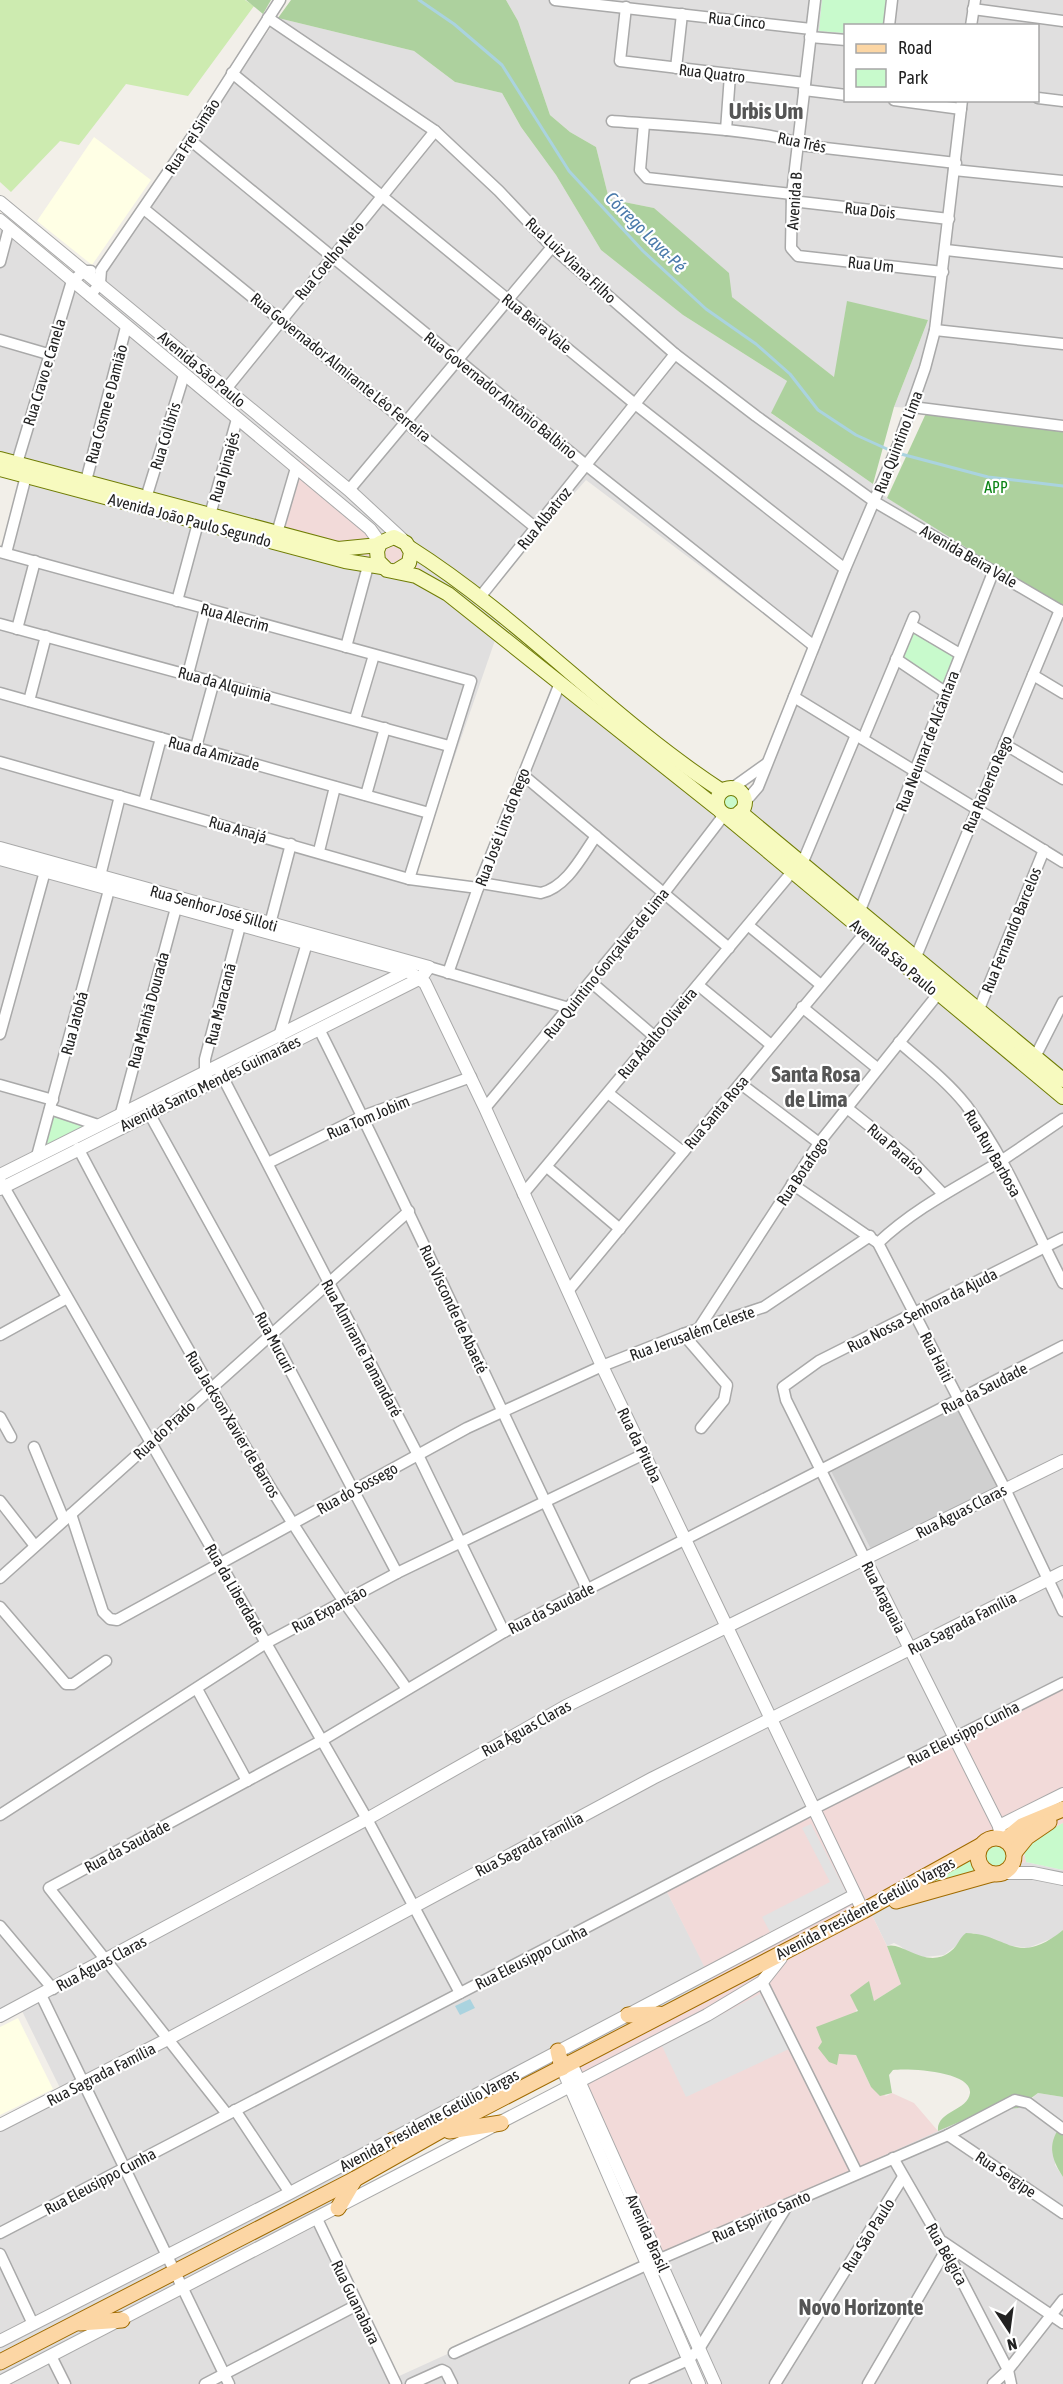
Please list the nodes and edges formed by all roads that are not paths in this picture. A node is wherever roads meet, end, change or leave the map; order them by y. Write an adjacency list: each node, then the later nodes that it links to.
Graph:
1 (280, 0): 9 (street, Rua Frei Simão)
2 (555, 0): 7 (street, Rua Cinco)
3 (815, 0): 13 (street, Avenida B)
4 (892, 0): 11 (street)
5 (974, 4): 10 (street); 12 (street)
6 (657, 5): 7 (street, Rua Cinco); 8 (street, Rua Cinco)
7 (626, 7): 15 (street, Rua Quatro)
8 (682, 14): 13 (street, Rua Cinco); 15 (street)
9 (268, 18): 16 (street, Rua Frei Simão); 27 (street, Rua Luiz Viana Filho)
10 (1063, 21)
11 (889, 24)
12 (971, 24)
13 (810, 33): 14 (street, Rua Cinco); 18 (street, Avenida B)
14 (844, 40)
15 (676, 68): 17 (street, Rua Quatro)
16 (232, 73): 28 (street, Rua Frei Simão); 32 (street, Rua Beira Vale)
17 (730, 75): 18 (street, Rua Quatro); 26 (street)
18 (804, 86): 19 (street, Rua Quatro); 29 (street, Avenida B)
19 (844, 95)
20 (1039, 98): 21 (street)
21 (1063, 101)
22 (921, 102): 23 (street)
23 (961, 105): 30 (street, Rua Quintino Lima)
24 (612, 121): 25 (street, Rua Três)
25 (644, 124): 26 (street, Rua Três); 33 (street, Rua Dois)
26 (726, 130): 29 (street, Rua Três)
27 (435, 131): 32 (street, Rua Coelho Neto); 38 (street, Rua Luiz Viana Filho)
28 (190, 140): 35 (street, Rua Frei Simão); 41 (street, Rua Governador Antônio Balbino)
29 (799, 145): 30 (street, Rua Três); 33 (street, Avenida B)
30 (955, 166): 31 (street, Rua Três); 36 (street, Rua Quintino Lima)
31 (1063, 181)
32 (382, 195): 41 (street, Rua Coelho Neto); 50 (street, Rua Beira Vale)
33 (792, 198): 36 (street, Rua Dois); 40 (street, Avenida B)
34 (0, 202): 45 (street, Avenida São Paulo)
35 (144, 209): 44 (street, Rua Frei Simão); 51 (street, Rua Governador Almirante Léo Ferreira)
36 (949, 219): 39 (street, Rua Quintino Lima)
37 (5, 224): 42 (street); 47 (street, Avenida São Paulo)
38 (552, 247): 50 (street); 57 (street, Rua Luiz Viana Filho)
39 (946, 250): 43 (street); 46 (street, Rua Quintino Lima)
40 (798, 256): 46 (street, Rua Um)
41 (332, 257): 51 (street, Rua Coelho Neto); 58 (street, Rua Governador Antônio Balbino)
42 (0, 262)
43 (1063, 263)
44 (101, 270): 45 (street); 48 (street)
45 (85, 271): 47 (street); 48 (street, Avenida São Paulo)
46 (943, 272): 53 (street, Rua Quintino Lima)
47 (72, 281): 49 (street, Avenida São Paulo); 56 (street, Rua Cravo e Canela)
48 (100, 284): 49 (street); 60 (street, Avenida São Paulo)
49 (90, 296): 52 (street, Avenida São Paulo)
50 (508, 300): 58 (street); 61 (street, Rua Beira Vale)
51 (281, 318): 60 (street, Rua Coelho Neto); 64 (street, Rua Governador Almirante Léo Ferreira)
52 (126, 327): 59 (street, Avenida São Paulo); 72 (street, Rua Cosme e Damião)
53 (935, 330): 55 (street); 62 (street, Rua Quintino Lima)
54 (0, 340): 56 (street)
55 (1063, 344)
56 (48, 354): 67 (street, Rua Cravo e Canela)
57 (675, 354): 61 (street, Rua Albatroz); 75 (street, Rua Luiz Viana Filho)
58 (458, 360): 64 (street); 68 (street, Rua Governador Antônio Balbino)
59 (184, 375): 63 (street, Avenida São Paulo); 74 (street, Rua Colibris)
60 (226, 389): 73 (street, Avenida São Paulo)
61 (635, 404): 68 (street, Rua Albatroz); 84 (street, Rua Beira Vale)
62 (912, 407): 65 (street); 75 (street, Rua Quintino Lima)
63 (237, 418): 69 (street, Avenida São Paulo); 76 (street, Rua Ipinajés)
64 (409, 422): 73 (street); 77 (street, Rua Governador Almirante Léo Ferreira)
65 (1063, 426)
66 (0, 459): 67 (main road, Avenida João Paulo Segundo)
67 (17, 463): 72 (main road, Avenida João Paulo Segundo)
68 (586, 465): 77 (street, Rua Albatroz); 94 (street, Rua Governador Antônio Balbino)
69 (296, 468): 78 (street); 80 (street, Avenida São Paulo)
70 (0, 469): 71 (main road, Avenida João Paulo Segundo)
71 (26, 476): 76 (main road, Avenida João Paulo Segundo); 81 (street)
72 (86, 481): 74 (main road, Avenida João Paulo Segundo)
73 (349, 490): 79 (street, Avenida São Paulo)
74 (146, 498): 76 (main road, Avenida João Paulo Segundo)
75 (875, 502): 84 (street, Rua Quintino Lima); 85 (street, Avenida Beira Vale)
76 (205, 521): 78 (main road, Avenida João Paulo Segundo); 83 (main road, Avenida João Paulo Segundo); 88 (street, Rua Ipinajés)
77 (536, 528): 87 (street, Rua Albatroz)
78 (278, 533): 80 (main road, Avenida João Paulo Segundo)
79 (406, 543): 80 (main road); 86 (main road); 87 (main road, Avenida São Paulo)
80 (380, 544): 83 (main road)
81 (3, 553): 82 (street, Rua Alecrim)
82 (35, 561): 88 (street, Rua Alecrim); 92 (street)
83 (375, 567): 86 (main road, Avenida São Paulo); 95 (street)
84 (845, 568): 94 (street, Rua Quintino Lima)
85 (994, 570): 90 (street, Avenida Beira Vale); 96 (street, Rua Neumar de Alcântara)
86 (396, 572): 102 (main road, Avenida São Paulo)
87 (480, 597): 121 (main road, Avenida São Paulo)
88 (177, 601): 89 (street, Rua Alecrim)
89 (205, 609): 95 (street, Rua Alecrim); 99 (street)
90 (1061, 611): 100 (street, Rua Roberto Rego)
91 (0, 624): 92 (street, Rua da Alquimia)
92 (17, 628): 93 (street, Rua da Alquimia)
93 (46, 636): 99 (street, Rua da Alquimia); 107 (street)
94 (814, 646): 106 (street, Rua Quintino Lima)
95 (346, 647): 97 (street, Rua Alecrim)
96 (960, 654): 98 (street, Rua Adalto Oliveira); 103 (street, Rua Neumar de Alcântara)
97 (374, 655): 108 (street); 113 (street, Rua Alecrim)
98 (896, 659): 103 (street); 110 (street, Rua Adalto Oliveira)
99 (188, 674): 101 (street, Rua da Alquimia)
100 (1033, 675): 104 (street); 112 (street, Rua Roberto Rego)
101 (214, 681): 108 (street, Rua da Alquimia); 114 (street)
102 (560, 683): 118 (street, Rua José Lins do Rego); 128 (main road, Avenida São Paulo)
103 (945, 692): 117 (street, Rua Neumar de Alcântara)
104 (1063, 693)
105 (0, 694): 107 (street, Rua da Amizade)
106 (794, 696): 110 (street); 116 (street, Rua Quintino Lima)
107 (29, 701): 111 (street, Rua da Amizade)
108 (355, 719): 109 (street, Rua da Alquimia)
109 (385, 728): 113 (street, Rua da Alquimia); 122 (street)
110 (859, 737): 117 (street); 137 (street, Rua Adalto Oliveira)
111 (161, 738): 114 (street, Rua da Amizade); 124 (street)
112 (1004, 744): 119 (street); 126 (street, Rua Roberto Rego)
113 (449, 746): 127 (street)
114 (196, 747): 120 (street, Rua da Amizade)
115 (0, 762): 123 (street, Rua Anajá)
116 (766, 764): 121 (street); 125 (street, Rua Quintino Lima)
117 (916, 772): 126 (street); 144 (street, Rua Neumar de Alcântara)
118 (523, 775): 129 (street); 140 (street, Rua José Lins do Rego)
119 (1063, 779)
120 (335, 787): 122 (street, Rua da Amizade); 133 (street)
121 (726, 790): 125 (main road, Avenida São Paulo); 128 (main road)
122 (366, 795): 127 (street, Rua da Amizade)
123 (120, 796): 124 (street, Rua Anajá); 138 (street)
124 (144, 802): 130 (street, Rua Anajá)
125 (743, 807): 128 (main road); 137 (main road, Avenida São Paulo)
126 (977, 809): 132 (street); 151 (street, Rua Roberto Rego)
127 (429, 813): 139 (street)
128 (723, 813): 137 (main road, Avenida São Paulo); 142 (street, Rua Quintino Gonçalves de Lima)
129 (596, 836): 140 (street, Rua Anajá); 142 (street)
130 (291, 844): 133 (street, Rua Anajá); 145 (street)
131 (0, 848): 136 (street, Rua Senhor José Silloti)
132 (1044, 850): 135 (street); 163 (street, Rua Fernando Barcelos)
133 (319, 851): 139 (street, Rua Anajá)
134 (0, 859): 136 (street, Rua Senhor José Silloti)
135 (1063, 862)
136 (47, 867): 138 (street, Rua Senhor José Silloti); 141 (street, Rua Senhor José Silloti); 166 (street)
137 (797, 868): 144 (main road, Avenida São Paulo); 147 (street, Rua Adalto Oliveira); 148 (main road, Avenida São Paulo)
138 (100, 876): 145 (street, Rua Senhor José Silloti)
139 (409, 879): 140 (street, Rua Anajá)
140 (479, 885): 154 (street, Rua José Lins do Rego)
141 (109, 890): 143 (street, Rua Senhor José Silloti); 180 (street, Rua Jatobá)
142 (664, 893): 150 (street); 156 (street, Rua Quintino Gonçalves de Lima)
143 (176, 908): 146 (street, Rua Senhor José Silloti); 183 (street, Rua Manhã Dourada)
144 (860, 913): 151 (main road, Avenida São Paulo)
145 (270, 924): 152 (street, Rua Senhor José Silloti)
146 (240, 926): 149 (street, Rua Senhor José Silloti); 173 (street, Rua Maracanã)
147 (748, 926): 150 (street, Rua Adalto Oliveira); 158 (street)
148 (865, 933): 158 (street, Rua Santa Rosa); 159 (main road, Avenida São Paulo)
149 (307, 943): 153 (street, Rua Senhor José Silloti); 165 (street)
150 (729, 948): 157 (street, Rua Adalto Oliveira)
151 (915, 959): 163 (main road, Avenida São Paulo)
152 (424, 966): 153 (street, Avenida Santo Mendes Guimarães); 154 (street); 155 (street)
153 (408, 971): 155 (street, Rua Senhor José Silloti); 165 (street, Avenida Santo Mendes Guimarães)
154 (448, 972): 162 (street)
155 (421, 978): 164 (street, Avenida Santo Mendes Guimarães); 174 (street, Rua da Pituba)
156 (591, 982): 162 (street, Rua Quintino Gonçalves de Lima); 167 (street)
157 (698, 985): 167 (street, Rua Adalto Oliveira); 169 (street)
158 (821, 985): 161 (street, Rua Santa Rosa)
159 (938, 994): 168 (street, Rua Botafogo); 179 (main road, Avenida São Paulo)
160 (1063, 1002): 170 (street)
161 (802, 1007): 169 (street, Rua Santa Rosa); 171 (street)
162 (569, 1008): 181 (street, Rua Quintino Gonçalves de Lima)
163 (979, 1010): 170 (main road, Avenida São Paulo)
164 (319, 1029): 172 (street, Avenida Santo Mendes Guimarães); 185 (street, Rua Visconde de Abaeté)
165 (280, 1033): 172 (street, Avenida Santo Mendes Guimarães)
166 (0, 1034)
167 (655, 1037): 178 (street, Rua Adalto Oliveira)
168 (898, 1042): 171 (street, Rua Botafogo); 192 (street, Rua Ruy Barbosa)
169 (770, 1044): 176 (street, Rua Santa Rosa)
170 (1035, 1057): 175 (main road, Avenida São Paulo)
171 (877, 1068): 182 (street, Rua Botafogo)
172 (220, 1071): 173 (street, Avenida Santo Mendes Guimarães); 193 (street, Rua Almirante Tamandaré)
173 (207, 1077): 183 (street, Avenida Santo Mendes Guimarães); 184 (street, Avenida Santo Mendes Guimarães)
174 (471, 1077): 181 (street, Rua da Pituba); 185 (street, Rua Tom Jobim)
175 (1063, 1080)
176 (741, 1083): 188 (street); 190 (street, Rua Santa Rosa)
177 (0, 1085): 180 (street)
178 (608, 1093): 190 (street); 194 (street, Rua Adalto Oliveira)
179 (1063, 1097)
180 (52, 1104): 187 (street); 191 (street, Rua Jatobá)
181 (485, 1108): 198 (street, Rua da Pituba)
182 (847, 1108): 188 (street, Rua Botafogo); 197 (street, Rua Paraíso)
183 (121, 1113): 187 (street, Avenida Santo Mendes Guimarães)
184 (149, 1113): 189 (street, Avenida Santo Mendes Guimarães); 210 (street, Rua Mucuri)
185 (363, 1116): 193 (street, Rua Tom Jobim); 199 (street, Rua Visconde de Abaeté)
186 (1063, 1119): 192 (street, Rua Jerusalém Celeste)
187 (98, 1125): 191 (street, Avenida Santo Mendes Guimarães)
188 (819, 1143): 196 (street, Rua Botafogo)
189 (78, 1148): 195 (street, Avenida Santo Mendes Guimarães); 216 (street, Rua Jackson Xavier de Barros)
190 (683, 1152): 200 (street, Rua Santa Rosa)
191 (37, 1156): 195 (street, Avenida Santo Mendes Guimarães)
192 (1001, 1161): 197 (street, Rua Jerusalém Celeste); 203 (street, Rua Ruy Barbosa)
193 (268, 1163): 204 (street, Rua Almirante Tamandaré)
194 (547, 1167): 198 (street, Rua Adalto Oliveira); 200 (street)
195 (1, 1183): 207 (street, Rua da Liberdade)
196 (792, 1184): 202 (street); 209 (street, Rua Botafogo)
197 (942, 1193): 202 (street, Rua Jerusalém Celeste)
198 (523, 1194): 206 (street, Rua da Pituba)
199 (409, 1210): 204 (street, Rua do Prado); 218 (street, Rua Visconde de Abaeté)
200 (620, 1229): 206 (street, Rua Santa Rosa)
201 (1063, 1238): 203 (street, Rua Nossa Senhora da Ajuda)
202 (874, 1240): 208 (street, Rua Haiti); 209 (street, Rua Jerusalém Celeste)
203 (1044, 1247): 205 (street, Rua Ruy Barbosa); 208 (street, Rua Nossa Senhora da Ajuda)
204 (327, 1282): 210 (street, Rua do Prado); 225 (street, Rua Almirante Tamandaré)
205 (1063, 1283)
206 (568, 1292): 214 (street, Rua da Pituba)
207 (67, 1298): 212 (street); 222 (street, Rua da Liberdade)
208 (915, 1314): 215 (street, Rua Nossa Senhora da Ajuda); 217 (street, Rua Haiti)
209 (699, 1328): 211 (street, Rua Jerusalém Celeste)
210 (271, 1334): 216 (street, Rua do Prado); 229 (street, Rua Mucuri)
211 (683, 1334): 214 (street, Rua Jerusalém Celeste); 220 (street)
212 (0, 1335)
213 (1063, 1346): 217 (street, Rua da Saudade)
214 (602, 1366): 218 (street, Rua do Sossego); 224 (street, Rua da Pituba)
215 (783, 1387): 227 (street, Rua Araguaia)
216 (211, 1388): 222 (street, Rua do Prado); 233 (street, Rua Jackson Xavier de Barros)
217 (960, 1401): 227 (street, Rua da Saudade); 228 (street, Rua Haiti)
218 (501, 1412): 225 (street, Rua do Sossego); 231 (street, Rua Visconde de Abaeté)
219 (0, 1417): 221 (street)
220 (701, 1428)
221 (11, 1437)
222 (151, 1444): 232 (street, Rua do Prado); 238 (street, Rua da Liberdade)
223 (34, 1447): 232 (street)
224 (644, 1454): 231 (street, Rua Expansão); 234 (street, Rua da Pituba)
225 (418, 1455): 229 (street, Rua do Sossego); 235 (street, Rua Almirante Tamandaré)
226 (1063, 1461): 228 (street, Rua Águas Claras)
227 (820, 1470): 234 (street, Rua da Saudade); 237 (street, Rua Araguaia)
228 (1005, 1489): 237 (street, Rua Águas Claras); 242 (street, Rua Haiti)
229 (352, 1490): 233 (street, Rua do Sossego); 240 (street, Rua Mucuri)
230 (0, 1501): 236 (street)
231 (545, 1502): 235 (street, Rua Expansão); 243 (street, Rua Visconde de Abaeté)
232 (67, 1517): 236 (street, Rua do Prado); 238 (street, Rua do Sossego)
233 (292, 1523): 238 (street, Rua do Sossego); 244 (street, Rua Jackson Xavier de Barros)
234 (686, 1539): 243 (street, Rua da Saudade); 247 (street, Rua da Pituba)
235 (461, 1543): 240 (street, Rua Expansão); 248 (street, Rua Almirante Tamandaré)
236 (35, 1546): 241 (street, Rua do Prado)
237 (865, 1559): 247 (street, Rua Águas Claras); 250 (street, Rua Araguaia)
238 (220, 1563): 249 (street, Rua da Liberdade)
239 (1063, 1572): 242 (street, Rua Sagrada Família)
240 (398, 1573): 244 (street, Rua Expansão)
241 (0, 1578)
242 (1048, 1580): 246 (street, Rua Haiti); 250 (street, Rua Sagrada Família)
243 (587, 1589): 248 (street, Rua da Saudade)
244 (343, 1601): 249 (street, Rua Expansão); 254 (street, Rua Jackson Xavier de Barros)
245 (0, 1607): 251 (street)
246 (1063, 1611)
247 (726, 1626): 255 (street, Rua da Pituba); 263 (street, Rua Águas Claras)
248 (504, 1632): 254 (street, Rua da Saudade)
249 (266, 1643): 253 (street, Rua Expansão); 257 (street, Rua da Liberdade)
250 (910, 1649): 255 (street, Rua Sagrada Família); 256 (street, Rua Araguaia)
251 (106, 1661)
252 (1063, 1683): 256 (street, Rua Eleusippo Cunha)
253 (197, 1689): 258 (street); 262 (street, Rua Expansão)
254 (407, 1689): 257 (street, Rua da Saudade)
255 (771, 1718): 260 (street, Rua da Pituba); 270 (street, Rua Sagrada Família)
256 (955, 1737): 260 (street, Rua Eleusippo Cunha); 264 (street, Rua Araguaia)
257 (321, 1741): 258 (street, Rua da Saudade); 263 (street, Rua da Liberdade)
258 (247, 1781): 274 (street, Rua da Saudade)
259 (1063, 1794): 264 (street)
260 (814, 1808): 269 (street, Rua da Pituba); 277 (street, Rua Eleusippo Cunha)
261 (1063, 1810): 264 (main road); 266 (main road)
262 (0, 1815)
263 (367, 1819): 270 (street, Rua da Liberdade); 274 (street, Rua Águas Claras)
264 (1001, 1835): 265 (main road); 266 (main road)
265 (980, 1846): 267 (main road); 271 (main road, Avenida Presidente Getúlio Vargas)
266 (1014, 1853): 267 (main road)
267 (998, 1873): 268 (street); 273 (main road, Avenida Presidente Getúlio Vargas)
268 (1063, 1879)
269 (855, 1895): 271 (street, Rua da Pituba); 279 (street, Avenida Presidente Getúlio Vargas)
270 (414, 1904): 277 (street, Rua da Liberdade); 281 (street, Rua Sagrada Família)
271 (863, 1911): 278 (main road, Avenida Presidente Getúlio Vargas)
272 (0, 1926): 276 (street)
273 (781, 1958): 275 (street, Avenida Presidente Getúlio Vargas); 283 (main road, Avenida Presidente Getúlio Vargas)
274 (106, 1961): 276 (street, Rua Águas Claras); 281 (street)
275 (762, 1983): 285 (street, Avenida Presidente Getúlio Vargas); 296 (street)
276 (47, 1992): 280 (street, Rua Águas Claras); 284 (street)
277 (460, 1993): 286 (street, Rua Eleusippo Cunha)
278 (665, 2014): 279 (main road); 283 (main road, Avenida Presidente Getúlio Vargas)
279 (628, 2015): 282 (street, Avenida Presidente Getúlio Vargas)
280 (0, 2016)
281 (166, 2040): 284 (street, Rua Sagrada Família); 286 (street)
282 (558, 2051): 283 (main road); 293 (street, Avenida Presidente Getúlio Vargas)
283 (567, 2067): 285 (street); 290 (main road, Avenida Presidente Getúlio Vargas); 292 (main road, Avenida Presidente Getúlio Vargas)
284 (85, 2083): 288 (street, Rua Sagrada Família); 295 (street)
285 (575, 2084): 287 (street, Avenida Presidente Getúlio Vargas); 308 (street, Avenida Brasil); 309 (street, Avenida Brasil)
286 (231, 2112): 295 (street, Rua Eleusippo Cunha); 299 (street)
287 (501, 2123): 290 (main road); 301 (street, Avenida Presidente Getúlio Vargas)
288 (0, 2125)
289 (1063, 2129): 291 (street, Rua Espírito Santo)
290 (449, 2131): 292 (main road, Avenida Presidente Getúlio Vargas)
291 (948, 2135): 294 (street, Rua Espírito Santo); 302 (street, Rua Sergipe)
292 (431, 2137): 293 (main road); 298 (main road, Avenida Presidente Getúlio Vargas)
293 (393, 2140): 299 (street, Avenida Presidente Getúlio Vargas)
294 (893, 2158): 296 (street, Rua Espírito Santo); 297 (street, Rua Bélgica)
295 (124, 2168): 304 (street, Rua Eleusippo Cunha); 307 (street)
296 (857, 2173): 300 (street, Rua Espírito Santo)
297 (903, 2177): 305 (street, Rua Bélgica); 336 (street, Rua São Paulo)
298 (355, 2179): 301 (main road); 310 (main road, Avenida Presidente Getúlio Vargas)
299 (290, 2193): 307 (street, Avenida Presidente Getúlio Vargas)
300 (787, 2206): 308 (street, Rua Espírito Santo); 320 (street)
301 (338, 2208): 303 (street, Avenida Presidente Getúlio Vargas)
302 (1063, 2213)
303 (317, 2219): 311 (street, Avenida Presidente Getúlio Vargas); 313 (street, Rua Guanabara)
304 (0, 2233)
305 (943, 2245): 314 (street); 325 (street, Rua Bélgica); 337 (street)
306 (0, 2254): 318 (street)
307 (169, 2256): 310 (street); 318 (street, Avenida Presidente Getúlio Vargas)
308 (660, 2260): 309 (street, Rua Espírito Santo); 320 (street, Avenida Brasil)
309 (646, 2265): 321 (street, Rua Espírito Santo); 323 (street, Avenida Brasil)
310 (176, 2272): 311 (street); 317 (main road, Avenida Presidente Getúlio Vargas)
311 (183, 2288): 315 (street, Avenida Presidente Getúlio Vargas); 326 (street)
312 (1063, 2300): 314 (street)
313 (357, 2305): 326 (street); 330 (street, Rua Guanabara)
314 (1053, 2316): 316 (street); 325 (street)
315 (122, 2320): 317 (main road); 322 (street, Avenida Presidente Getúlio Vargas)
316 (1063, 2323)
317 (71, 2324): 324 (main road, Avenida Presidente Getúlio Vargas)
318 (33, 2325): 319 (street, Avenida Presidente Getúlio Vargas)
319 (0, 2341)
320 (699, 2349): 323 (street); 335 (street, Avenida Brasil)
321 (454, 2353)
322 (51, 2356): 327 (street, Avenida Presidente Getúlio Vargas); 328 (street)
323 (688, 2360): 333 (street); 334 (street, Avenida Brasil)
324 (0, 2362)
325 (1008, 2370): 338 (street); 339 (street, Rua Bélgica)
326 (226, 2379): 329 (street)
327 (0, 2382)
328 (64, 2384)
329 (205, 2384)
330 (396, 2384)
331 (411, 2384): 332 (street)
332 (452, 2384)
333 (635, 2384)
334 (699, 2384)
335 (715, 2384)
336 (775, 2384)
337 (868, 2384)
338 (993, 2384)
339 (1011, 2384)

